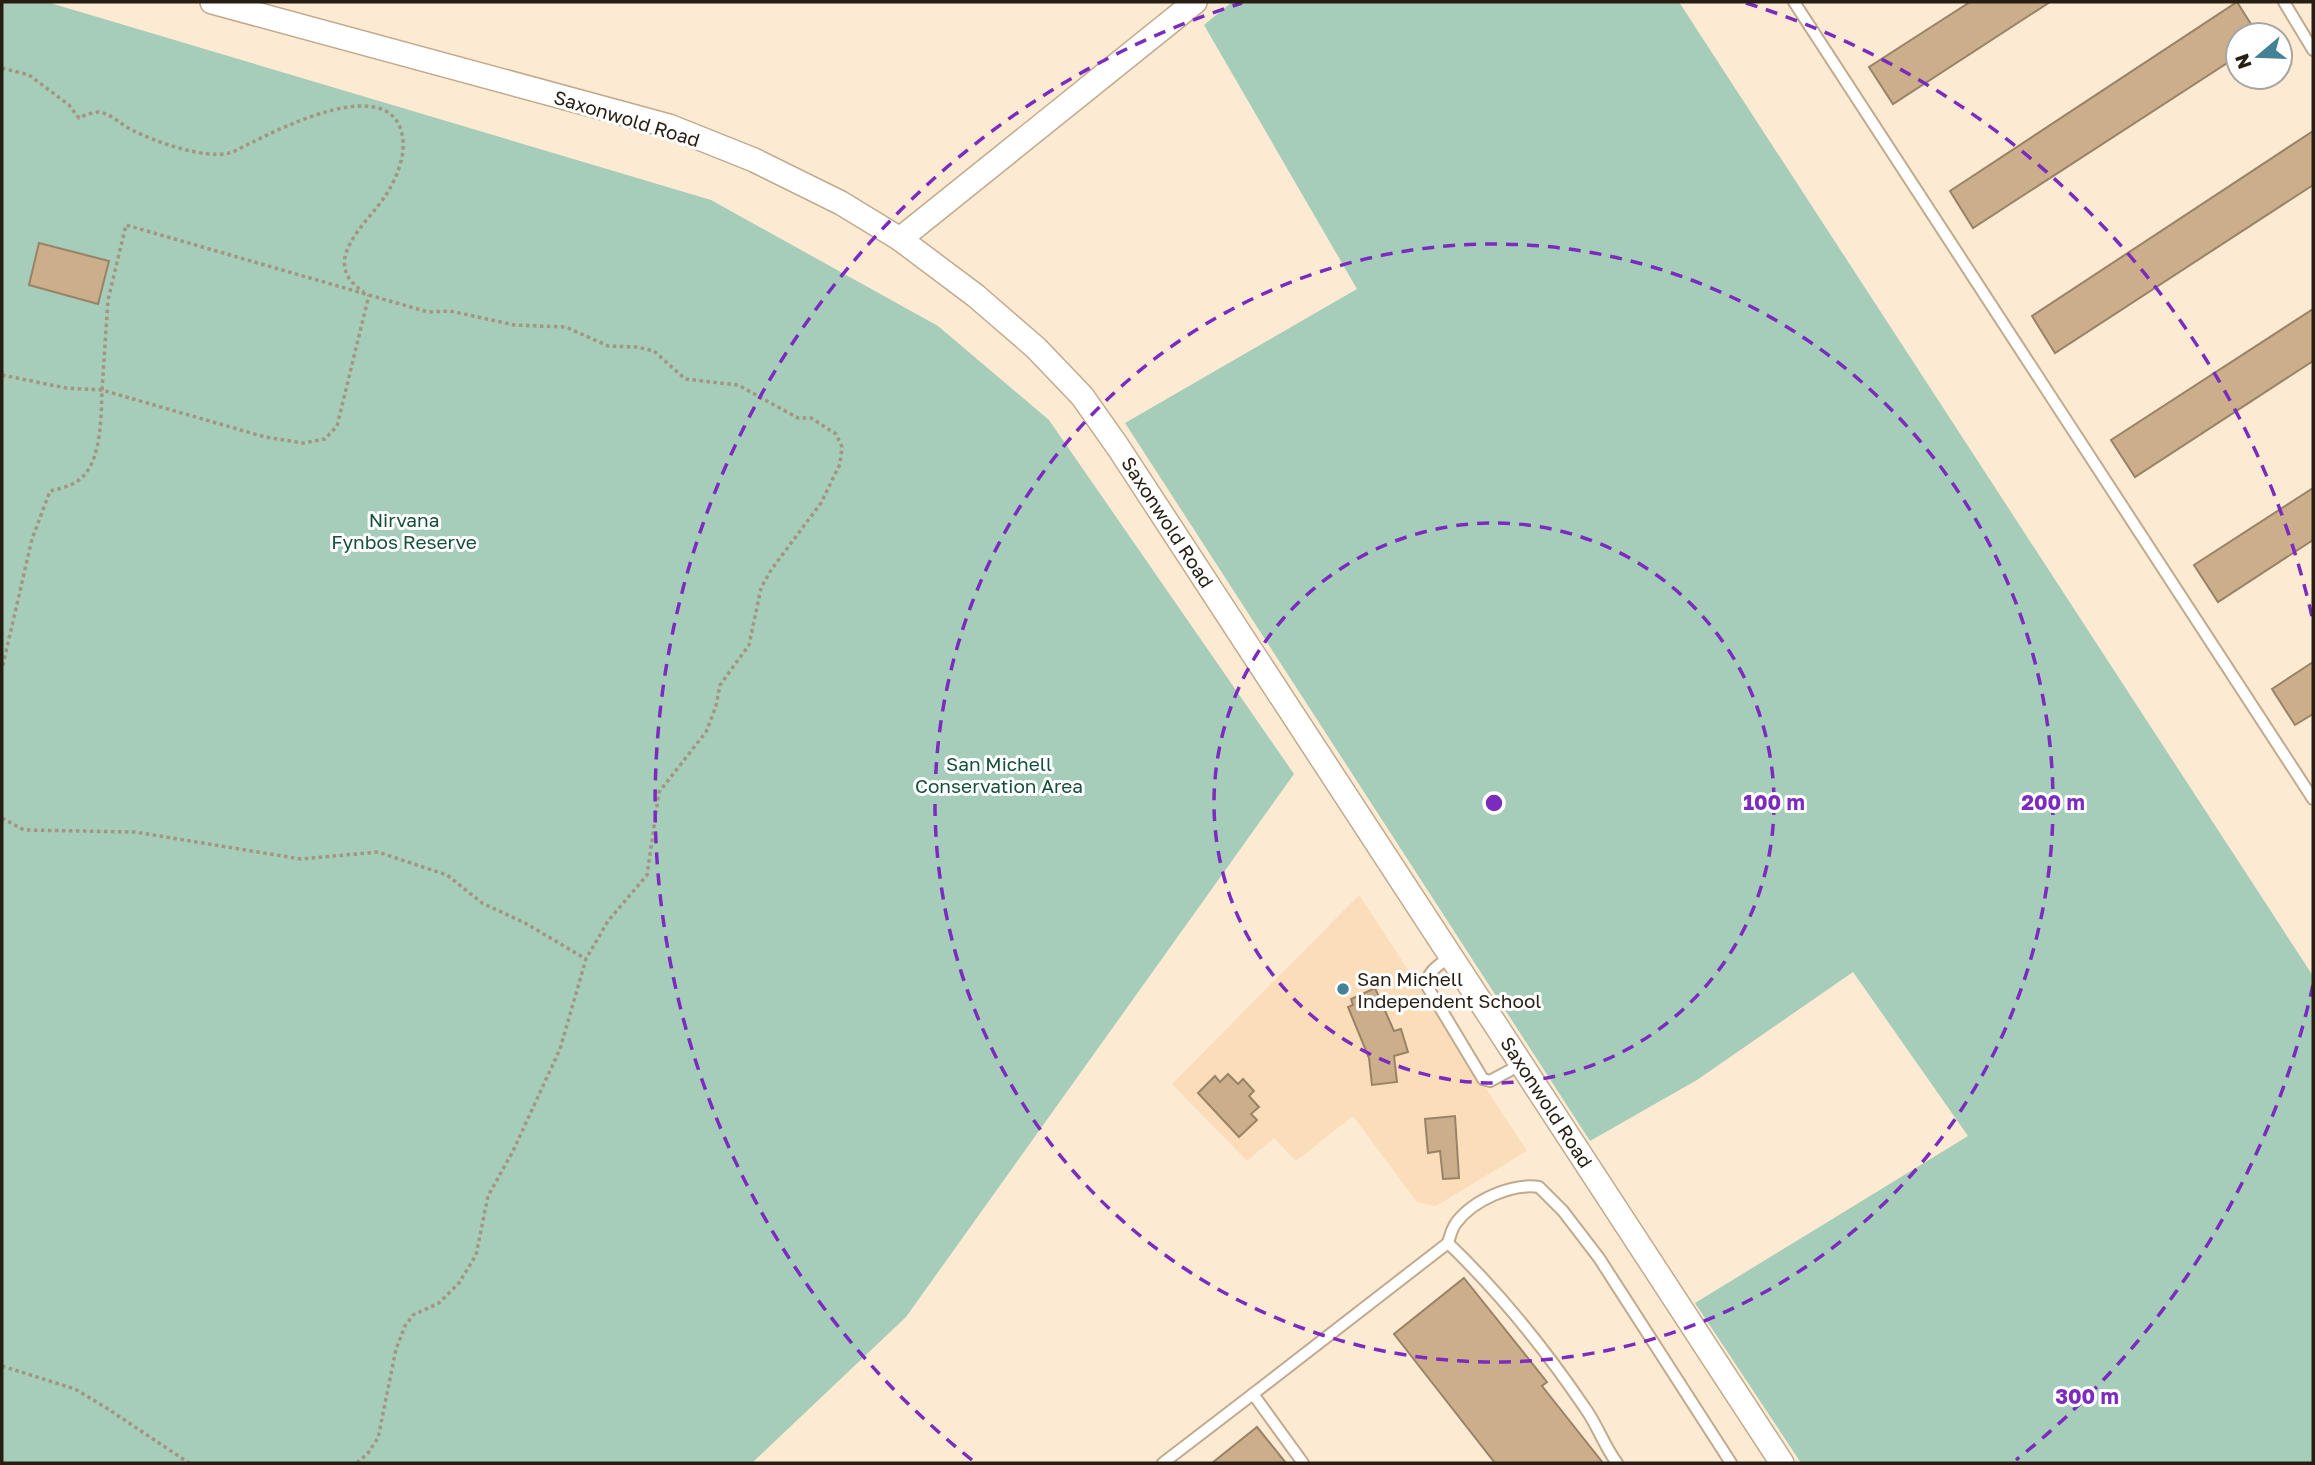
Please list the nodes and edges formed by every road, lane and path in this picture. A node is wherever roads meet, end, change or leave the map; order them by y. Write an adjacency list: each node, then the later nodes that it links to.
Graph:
1 (212, 2): 7 (street, Saxonwold Road)
2 (1195, 2): 7 (street)
3 (1794, 2): 13 (lane)
4 (2284, 2): 5 (lane)
5 (2313, 50)
6 (2, 68): 8 (path)
7 (900, 239): 15 (street, Saxonwold Road)
8 (369, 295): 10 (path); 10 (path); 16 (path)
9 (2, 375): 10 (path)
10 (102, 390): 11 (path)
11 (3, 659): 12 (path)
12 (2, 669)
13 (2313, 799)
14 (2, 818): 16 (path)
15 (1452, 956): 17 (street, Saxonwold Road); 17 (lane)
16 (586, 959): 22 (path)
17 (1522, 1064): 27 (street, Saxonwold Road)
18 (1448, 1243): 20 (lane); 25 (lane); 26 (lane)
19 (2, 1366): 21 (path)
20 (1253, 1394): 23 (lane); 24 (lane)
21 (189, 1463)
22 (357, 1463)
23 (1163, 1463)
24 (1304, 1463)
25 (1617, 1463)
26 (1731, 1463)
27 (1782, 1463)

